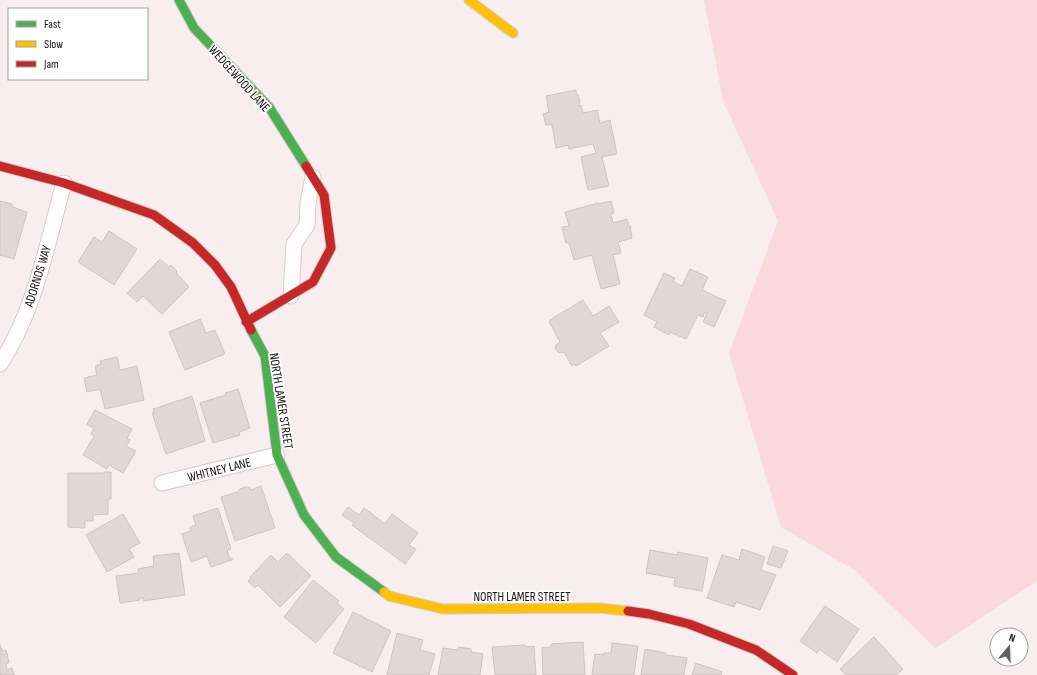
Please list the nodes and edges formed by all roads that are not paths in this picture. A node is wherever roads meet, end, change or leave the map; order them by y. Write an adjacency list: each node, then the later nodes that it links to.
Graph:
1 (179, 0): 5 (street, WEDGEWOOD LANE)
2 (469, 0): 3 (street)
3 (513, 34)
4 (0, 166): 6 (street, NORTH LAMER STREET)
5 (313, 177): 7 (street); 7 (street, WEDGEWOOD LANE)
6 (64, 184): 8 (street, NORTH LAMER STREET); 9 (street, ADORNOS WAY)
7 (291, 296): 8 (street, WEDGEWOOD LANE)
8 (246, 322): 10 (street, NORTH LAMER STREET)
9 (0, 364)
10 (277, 455): 11 (street, WHITNEY LANE); 12 (street, NORTH LAMER STREET)
11 (162, 483)
12 (793, 675)

